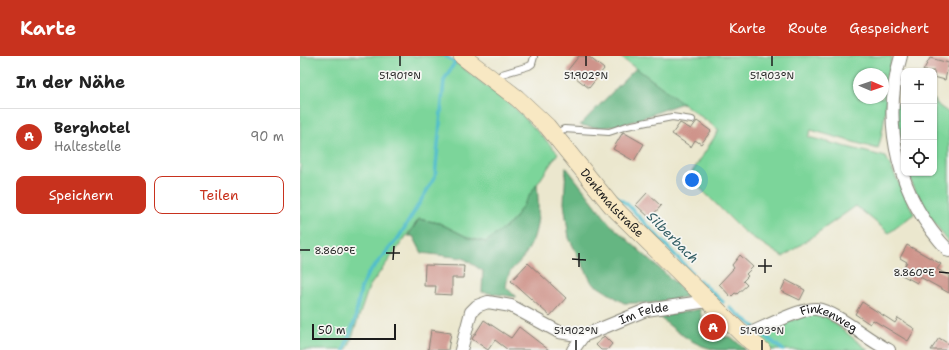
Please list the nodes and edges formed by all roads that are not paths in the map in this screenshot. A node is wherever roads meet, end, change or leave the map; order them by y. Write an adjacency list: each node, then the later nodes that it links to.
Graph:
1 (462, 56): 4 (main road, Denkmalstraße)
2 (901, 56): 7 (street)
3 (534, 57): 4 (lane)
4 (496, 80): 6 (main road, Denkmalstraße)
5 (692, 120): 6 (lane)
6 (554, 135): 8 (main road, Denkmalstraße)
7 (949, 251)
8 (708, 301): 9 (main road, Denkmalstraße); 10 (street, Im Felde)
9 (748, 334): 13 (main road, Denkmalstraße); 14 (street, Finkenweg)
10 (583, 336): 11 (street); 12 (street)
11 (461, 350)
12 (573, 350)
13 (762, 350)
14 (889, 350)

